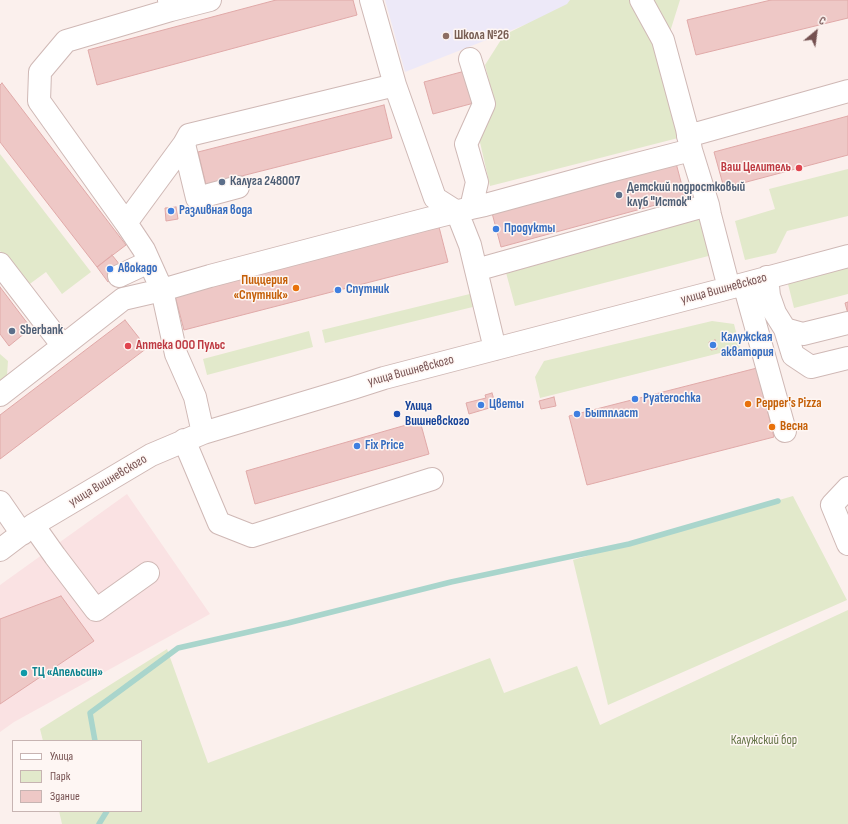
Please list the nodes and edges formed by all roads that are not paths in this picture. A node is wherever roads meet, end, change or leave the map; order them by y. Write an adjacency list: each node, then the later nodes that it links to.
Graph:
1 (210, 0): 4 (street)
2 (371, 0): 6 (street)
3 (641, 0): 8 (street)
4 (170, 5): 13 (street)
5 (470, 59): 12 (street)
6 (395, 85): 9 (street); 12 (street)
7 (848, 91): 8 (street)
8 (690, 143): 11 (street); 12 (street)
9 (184, 144): 10 (street); 13 (street)
10 (238, 187)
11 (708, 205): 17 (street); 19 (street)
12 (464, 210): 17 (street); 20 (street)
13 (126, 223): 15 (street)
14 (848, 256): 18 (street, улица Вишневского)
15 (149, 262): 20 (street); 21 (street)
16 (0, 264): 24 (street)
17 (476, 270): 25 (street)
18 (767, 277): 19 (street, улица Вишневского); 23 (street)
19 (737, 286): 25 (street, улица Вишневского); 28 (street)
20 (162, 290): 21 (street); 29 (street)
21 (140, 295): 24 (street)
22 (848, 324): 23 (street)
23 (785, 329): 26 (street)
24 (63, 346): 27 (street)
25 (495, 349): 29 (street, улица Вишневского)
26 (848, 358)
27 (0, 396)
28 (785, 431)
29 (194, 436): 30 (street); 33 (street, улица Вишневского)
30 (432, 480)
31 (848, 488): 34 (street)
32 (0, 502): 33 (street)
33 (27, 530): 35 (street, улица Вишневского); 36 (street)
34 (848, 544)
35 (0, 550)
36 (148, 573)

